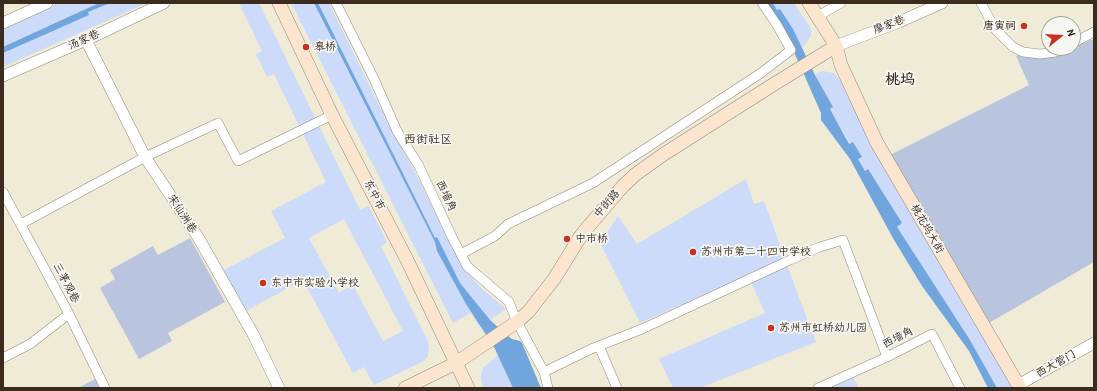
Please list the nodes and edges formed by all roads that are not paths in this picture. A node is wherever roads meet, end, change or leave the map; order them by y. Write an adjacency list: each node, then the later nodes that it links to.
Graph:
1 (164, 3): 15 (street, 汤家巷)
2 (279, 3): 19 (main road, 东中市)
3 (336, 3): 23 (street, 西墙角)
4 (762, 3): 23 (street)
5 (800, 3): 16 (main road, 桃花坞大街)
6 (809, 3): 11 (main road, 桃花坞大街)
7 (841, 3): 11 (street)
8 (942, 3): 16 (street, 廖家巷)
9 (981, 3): 17 (street)
10 (41, 4): 12 (street)
11 (818, 16): 16 (main road, 桃花坞大街)
12 (3, 23)
13 (1094, 32): 14 (street)
14 (1081, 39)
15 (86, 40): 18 (street, 汤家巷); 20 (street, 宋仙洲巷)
16 (828, 51): 25 (main road, 中街路); 32 (main road, 桃花坞大街)
17 (1041, 54)
18 (3, 76)
19 (332, 115): 20 (street); 30 (main road, 东中市)
20 (145, 157): 22 (street); 34 (street, 宋仙洲巷)
21 (3, 192): 22 (street, 三茅观巷)
22 (20, 224): 24 (street, 三茅观巷)
23 (461, 254): 25 (street, 西墙角)
24 (69, 314): 29 (street); 33 (street, 三茅观巷)
25 (514, 325): 30 (main road, 中街路); 31 (street, 西墙角)
26 (1094, 343): 32 (street, 西大营门)
27 (599, 346): 28 (street); 31 (street); 38 (street)
28 (887, 357): 39 (street, 西墙角); 40 (street, 西墙角)
29 (3, 358)
30 (456, 363): 35 (main road, 中街路); 36 (main road, 东中市)
31 (544, 372): 37 (street, 西墙角)
32 (1019, 386)
33 (105, 388)
34 (279, 388)
35 (405, 388)
36 (468, 388)
37 (548, 388)
38 (617, 388)
39 (818, 388)
40 (960, 388)

